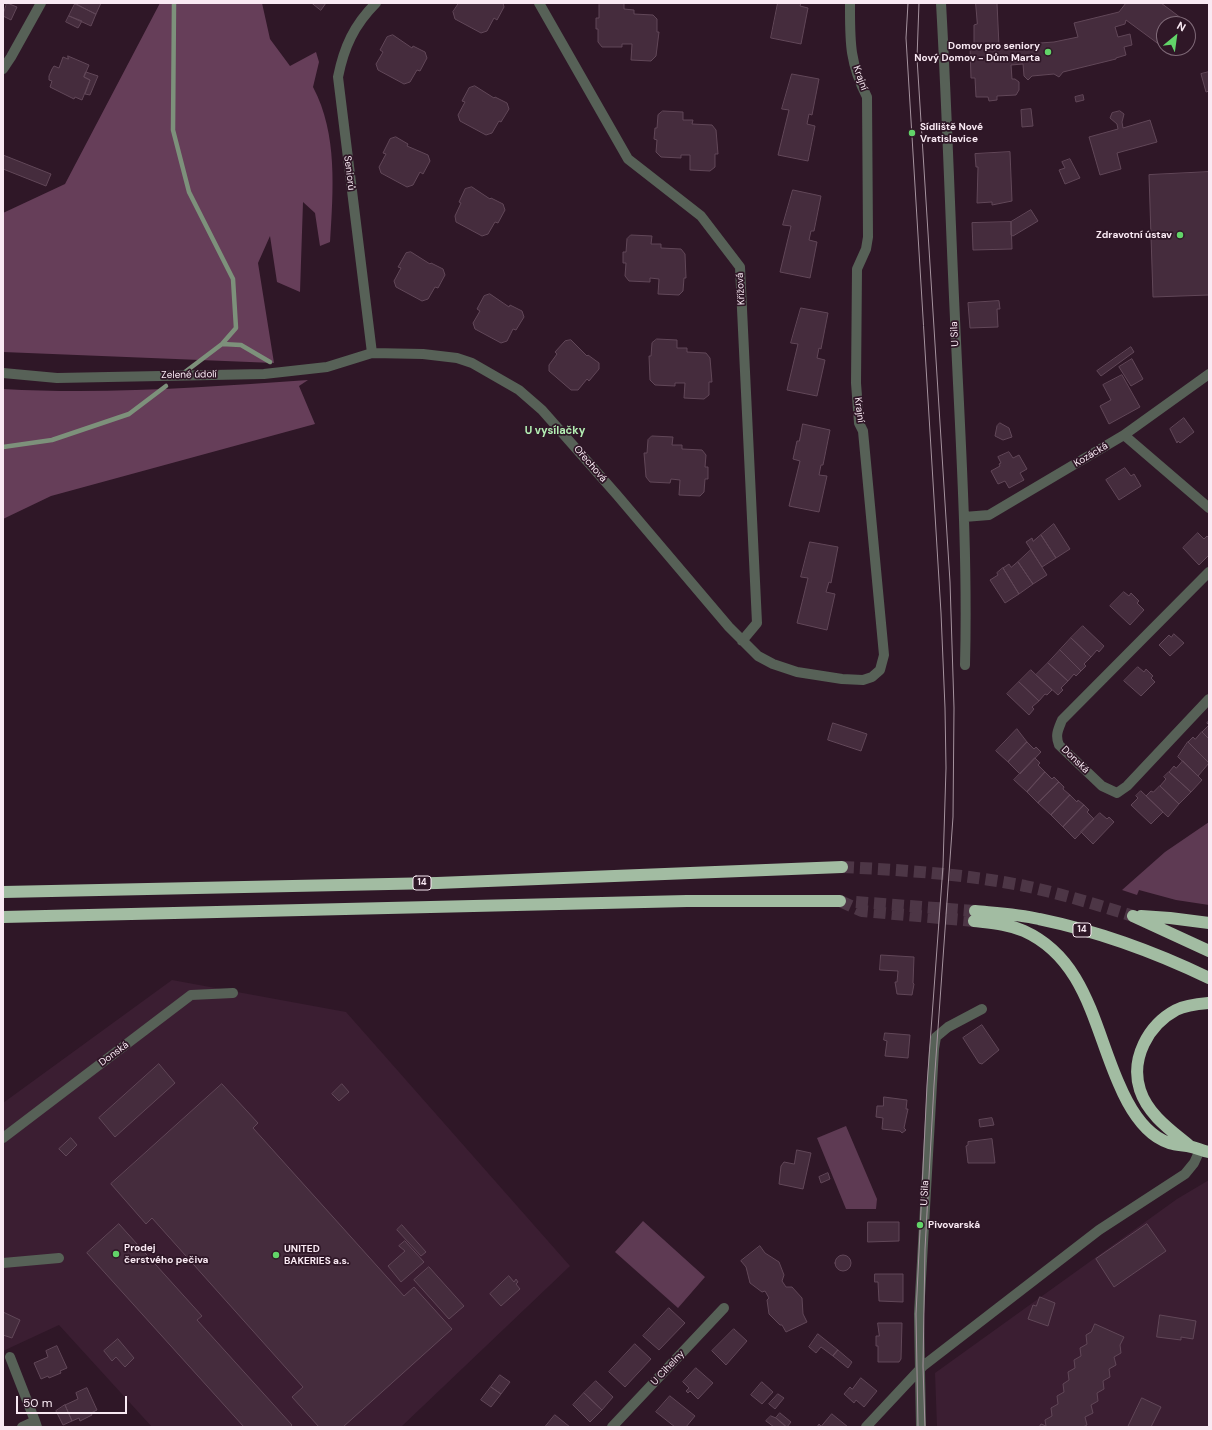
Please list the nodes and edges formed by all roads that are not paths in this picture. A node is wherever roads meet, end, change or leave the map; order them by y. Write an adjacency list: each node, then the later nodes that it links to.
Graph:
1 (41, 3): 6 (street)
2 (376, 3): 7 (street, Seniorů)
3 (539, 3): 14 (street, Křížová)
4 (850, 3): 14 (street, Krajní)
5 (941, 3): 12 (street, U Sila)
6 (3, 69)
7 (372, 353): 8 (street, Zelené údolí); 14 (street, Ořechová)
8 (3, 373)
9 (1209, 374): 10 (street, Kozácká)
10 (1124, 435): 11 (street); 12 (street, Kozácká)
11 (1209, 508)
12 (964, 517): 15 (street, U Sila)
13 (1209, 572): 16 (street, Donská)
14 (742, 641)
15 (965, 665)
16 (1209, 699)
17 (842, 867): 18 (highway, 14)
18 (3, 892)
19 (840, 902): 20 (highway)
20 (3, 917)
21 (1209, 923): 22 (highway)
22 (1209, 951)
23 (1209, 978): 28 (highway, 14)
24 (233, 994): 27 (street, Donská)
25 (1209, 1003): 28 (highway)
26 (982, 1009): 33 (street, U Sila)
27 (3, 1138)
28 (1200, 1150): 33 (street)
29 (59, 1258): 30 (street)
30 (3, 1262)
31 (724, 1308): 36 (street, U Cihelny)
32 (10, 1358): 34 (street)
33 (919, 1370): 37 (street); 38 (street, U Sila)
34 (36, 1424): 35 (street)
35 (22, 1427)
36 (612, 1427)
37 (866, 1427)
38 (920, 1427)

